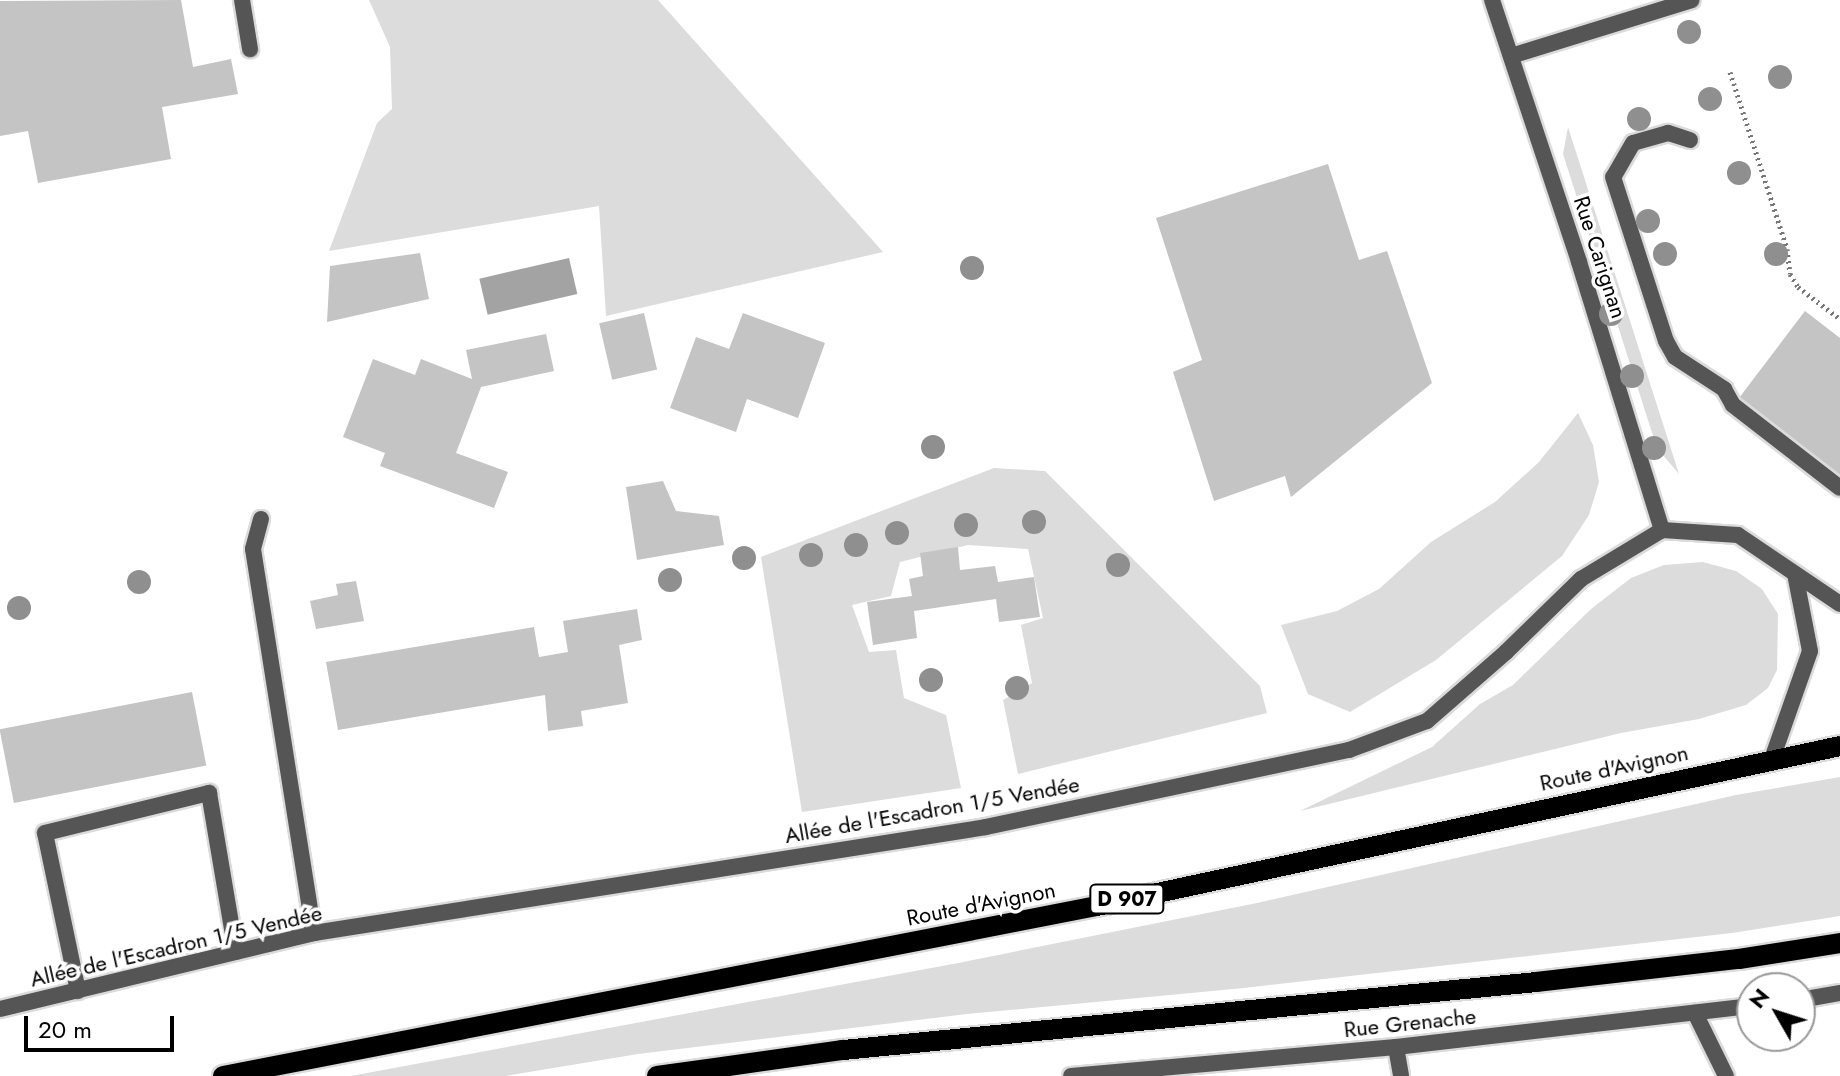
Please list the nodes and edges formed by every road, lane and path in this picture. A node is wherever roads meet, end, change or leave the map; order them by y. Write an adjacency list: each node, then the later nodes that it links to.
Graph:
1 (242, 0): 4 (street)
2 (1492, 0): 5 (street, Rue Carignan)
3 (1692, 0): 5 (street)
4 (250, 49)
5 (1511, 56): 11 (street, Rue Carignan)
6 (1730, 72): 8 (path)
7 (1690, 140): 9 (street)
8 (1840, 319)
9 (1840, 488)
10 (261, 519): 16 (street)
11 (1662, 530): 12 (street); 16 (street, Allée de l'Escadron 1/5 Vendée)
12 (1795, 574): 13 (street); 15 (street)
13 (1840, 604)
14 (1840, 746): 15 (main road, Route d'Avignon / D 907)
15 (1772, 759): 27 (main road, Route d'Avignon / D 907)
16 (314, 933): 18 (street, Allée de l'Escadron 1/5 Vendée)
17 (1840, 943): 28 (main road)
18 (236, 952): 19 (street, Allée de l'Escadron 1/5 Vendée); 19 (street)
19 (78, 991): 23 (street, Allée de l'Escadron 1/5 Vendée)
20 (1840, 993): 21 (street)
21 (1816, 997)
22 (1736, 1008): 24 (street, Rue Grenache)
23 (0, 1009)
24 (1695, 1013): 25 (street, Rue Grenache); 31 (street)
25 (1396, 1047): 26 (street, Rue Grenache); 30 (street)
26 (1121, 1074): 29 (street, Rue Grenache)
27 (223, 1076)
28 (657, 1076)
29 (1071, 1076)
30 (1401, 1076)
31 (1726, 1076)

